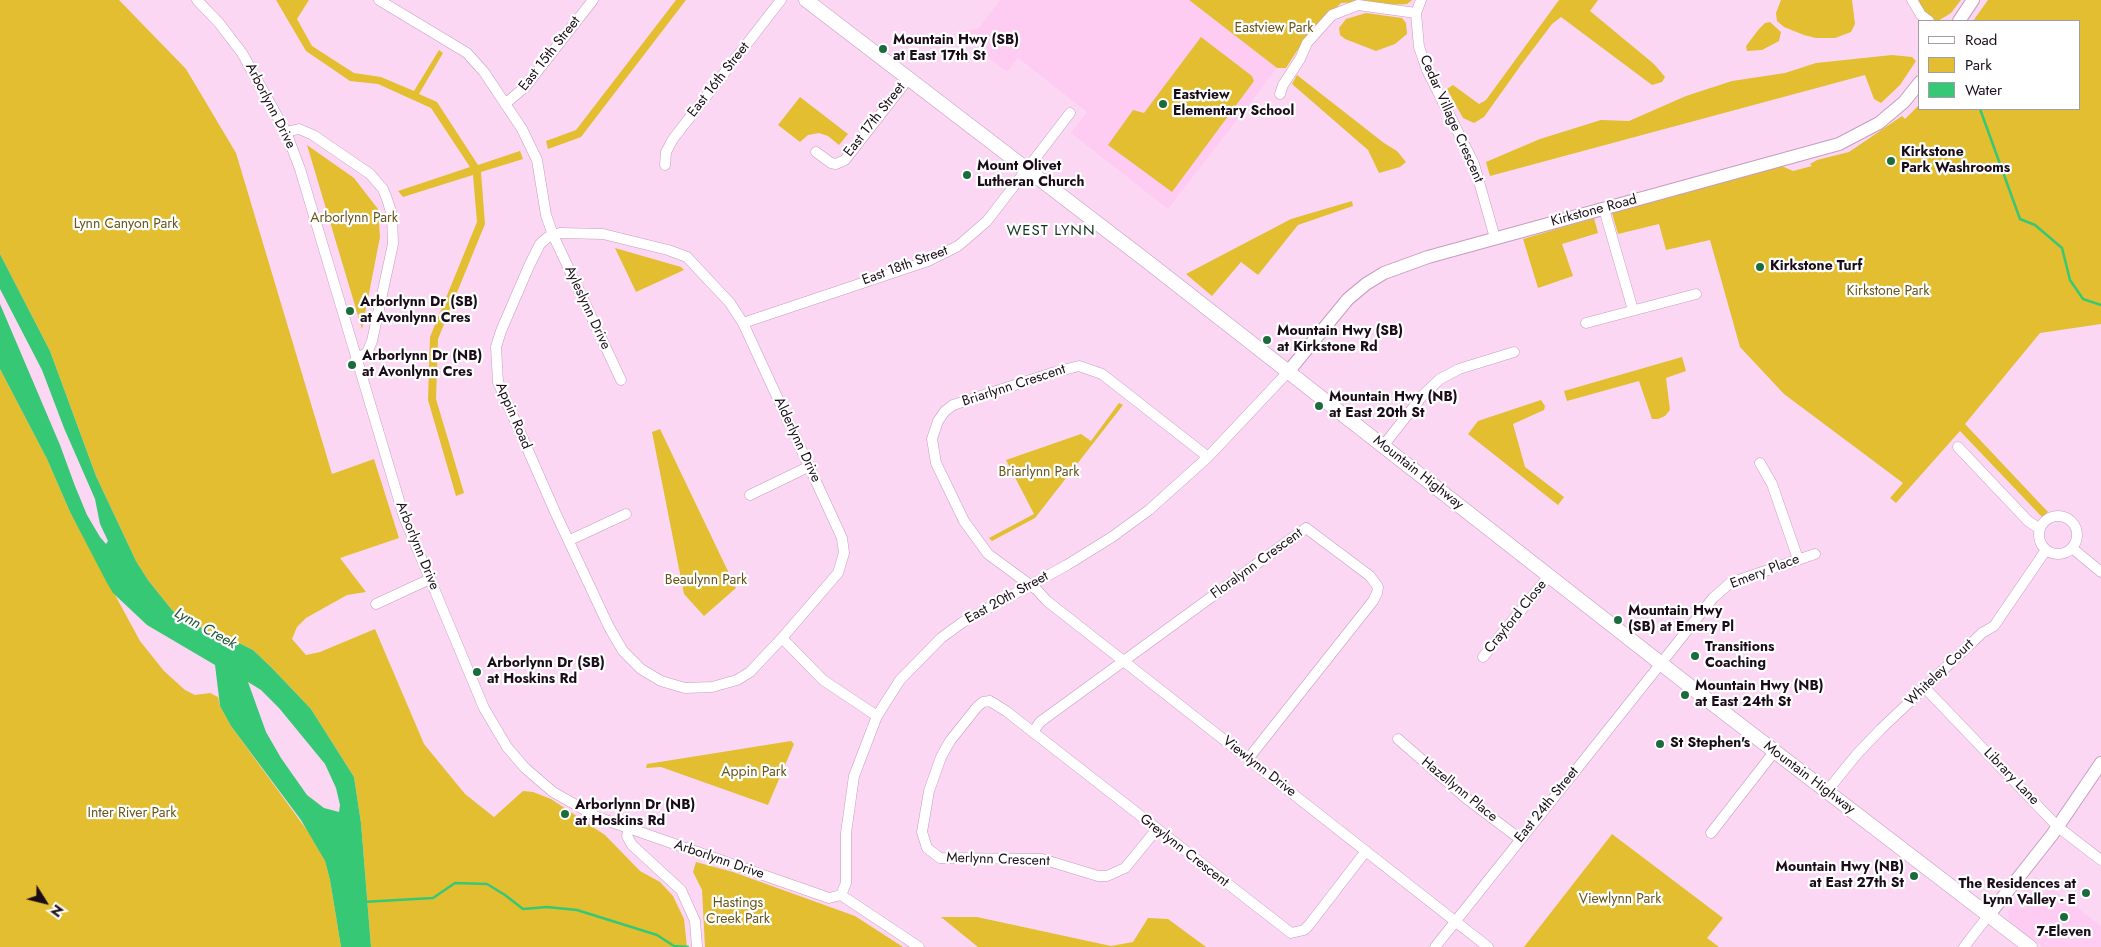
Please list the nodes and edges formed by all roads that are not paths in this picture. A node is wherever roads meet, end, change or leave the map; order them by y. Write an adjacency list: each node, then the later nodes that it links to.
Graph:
1 (197, 0): 18 (street, Arborlynn Drive)
2 (379, 0): 9 (street)
3 (593, 0): 16 (street, East 15th Street)
4 (781, 0): 20 (street, East 16th Street)
5 (806, 0): 13 (main road, Mountain Highway)
6 (1421, 0): 10 (street, Cedar Village Crescent)
7 (1912, 0): 11 (street)
8 (1973, 0): 12 (street)
9 (390, 3): 16 (street)
10 (1416, 13): 15 (street); 24 (street, Cedar Village Crescent)
11 (1928, 20)
12 (1960, 20)
13 (908, 78): 19 (street, East 17th Street); 21 (main road, Mountain Highway)
14 (1918, 84): 22 (street, Kirkstone Road)
15 (1280, 94)
16 (505, 104): 23 (street)
17 (1070, 113): 21 (street, East 18th Street)
18 (286, 132): 30 (street, Arborlynn Drive); 30 (street)
19 (816, 152)
20 (665, 165)
21 (1026, 170): 27 (street, East 18th Street); 31 (main road, Mountain Highway)
22 (1604, 209): 24 (street, Kirkstone Road); 26 (street)
23 (553, 235): 27 (street, Alderlynn Drive); 32 (street, Ayleslynn Drive); 41 (street, Appin Road)
24 (1495, 238): 31 (street, Kirkstone Road)
25 (1696, 294): 26 (street)
26 (1633, 310): 28 (street)
27 (743, 323): 37 (street, Alderlynn Drive)
28 (1586, 323)
29 (1514, 352): 33 (street)
30 (356, 358): 48 (street, Arborlynn Drive)
31 (1288, 372): 33 (main road, Mountain Highway); 35 (street, East 20th Street)
32 (620, 380)
33 (1383, 446): 47 (main road, Mountain Highway)
34 (1958, 447): 40 (street)
35 (1208, 457): 49 (street, East 20th Street); 49 (street, Briarlynn Crescent)
36 (1760, 463): 45 (street)
37 (810, 466): 38 (street); 51 (street, Alderlynn Drive)
38 (750, 494)
39 (626, 514): 41 (street)
40 (2040, 529): 42 (street); 43 (street)
41 (570, 540): 51 (street, Appin Road)
42 (2072, 548): 43 (street); 46 (street)
43 (2046, 550): 55 (street, Whiteley Court)
44 (1815, 554): 45 (street, Emery Place)
45 (1798, 559): 54 (street, Emery Place)
46 (2101, 572)
47 (1549, 576): 52 (street, Crayford Close); 54 (main road, Mountain Highway)
48 (430, 579): 50 (street); 65 (street, Arborlynn Drive)
49 (1031, 586): 53 (street, Viewlynn Drive); 57 (street, East 20th Street)
50 (376, 604)
51 (782, 638): 57 (street)
52 (1483, 658)
53 (1124, 662): 58 (street, Floralynn Crescent); 61 (street, Viewlynn Drive); 61 (street, Floralynn Crescent)
54 (1660, 664): 60 (main road, Mountain Highway); 68 (street, East 24th Street)
55 (1926, 689): 63 (street, Whiteley Court); 64 (street, Library Lane)
56 (986, 701): 58 (street, Greylynn Crescent); 66 (street, Merlynn Crescent)
57 (877, 716): 71 (street, East 20th Street)
58 (1032, 732): 66 (street, Greylynn Crescent)
59 (1398, 739): 68 (street, Hazellynn Place)
60 (1774, 752): 63 (main road, Mountain Highway); 67 (street)
61 (1248, 759): 69 (street, Viewlynn Drive)
62 (2101, 763): 64 (street)
63 (1827, 792): 72 (main road, Mountain Highway)
64 (2058, 826): 70 (street, Library Lane); 72 (street)
65 (629, 829): 71 (street, Arborlynn Drive); 74 (street)
66 (1157, 830): 69 (street, Greylynn Crescent)
67 (1711, 833)
68 (1520, 839): 73 (street, East 24th Street)
69 (1366, 851): 73 (street, Viewlynn Drive)
70 (2101, 860)
71 (841, 895): 75 (street)
72 (1988, 916): 78 (street); 79 (main road, Mountain Highway)
73 (1455, 921): 76 (street, East 24th Street); 77 (street, Viewlynn Drive)
74 (697, 946)
75 (918, 947)
76 (1435, 947)
77 (1488, 947)
78 (1964, 947)
79 (2030, 947)

